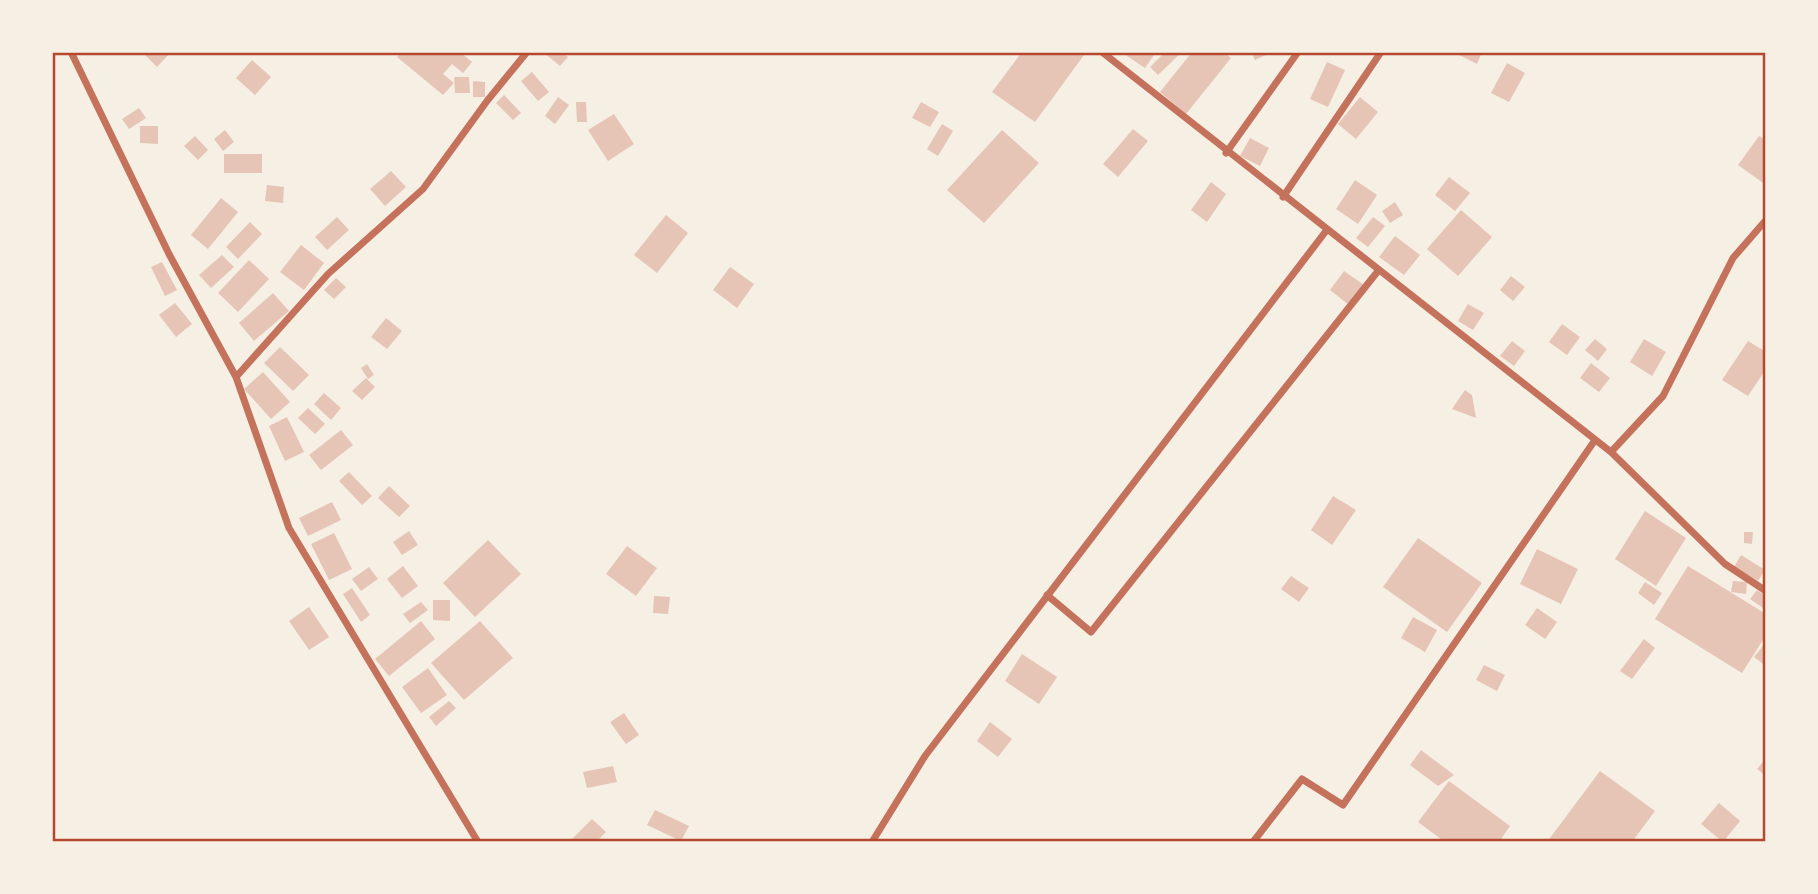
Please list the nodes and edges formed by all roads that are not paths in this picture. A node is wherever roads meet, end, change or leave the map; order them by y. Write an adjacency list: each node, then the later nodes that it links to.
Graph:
1 (71, 52): 11 (street)
2 (527, 52): 11 (street)
3 (1102, 52): 6 (street)
4 (1298, 52): 6 (street)
5 (1381, 52): 7 (street)
6 (1226, 153): 7 (street)
7 (1283, 197): 9 (street)
8 (1766, 220): 13 (street)
9 (1326, 230): 10 (street); 15 (street)
10 (1378, 271): 12 (street); 15 (street)
11 (236, 377): 16 (street)
12 (1595, 440): 13 (street); 18 (street)
13 (1611, 452): 14 (street)
14 (1766, 591)
15 (1047, 595): 17 (street)
16 (478, 842)
17 (872, 842)
18 (1253, 842)

